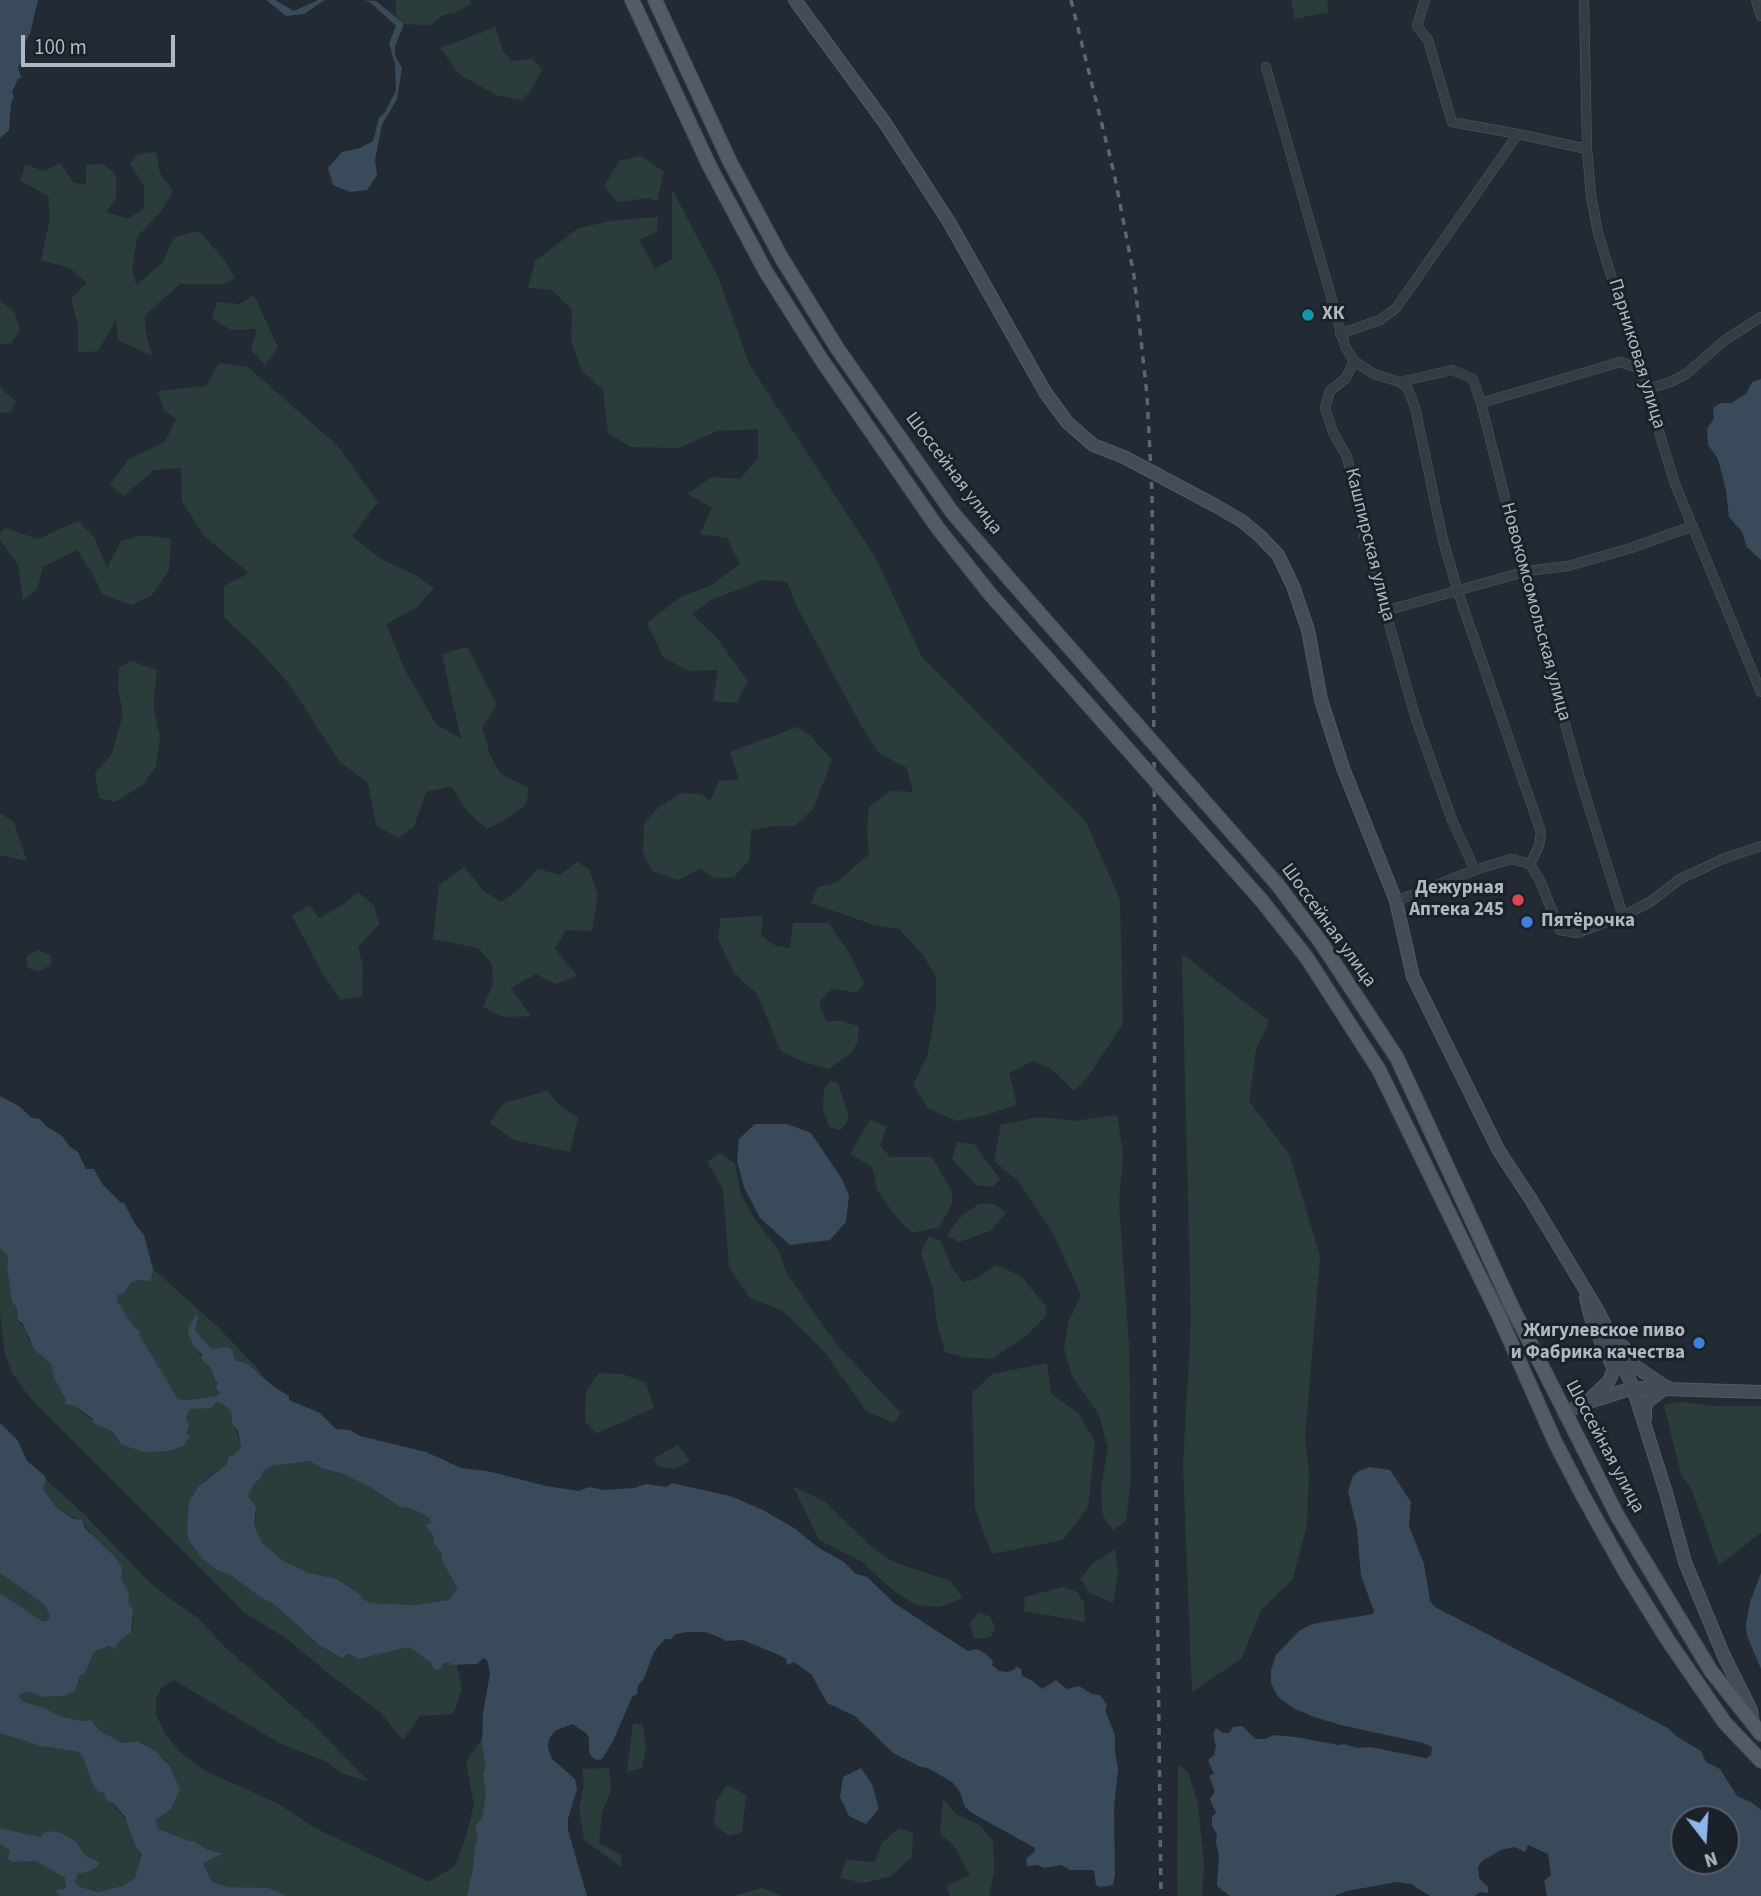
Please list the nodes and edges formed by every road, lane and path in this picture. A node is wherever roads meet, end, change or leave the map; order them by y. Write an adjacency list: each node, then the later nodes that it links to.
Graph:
1 (632, 0): 35 (main road, Шоссейная улица, bridge)
2 (655, 0): 34 (main road, Шоссейная улица, bridge)
3 (796, 0): 26 (main road, Шоссейная улица, bridge)
4 (1425, 0): 9 (street)
5 (1584, 0): 10 (street, Парниковая улица)
6 (1756, 0): 7 (street)
7 (1761, 16)
8 (1266, 67): 12 (street)
9 (1518, 134): 10 (street); 12 (street)
10 (1587, 149): 14 (street, Парниковая улица)
11 (1761, 317): 16 (street)
12 (1340, 334): 13 (street)
13 (1354, 361): 15 (street); 21 (street, Кашпирская улица)
14 (1640, 369): 16 (street, Парниковая улица); 17 (street)
15 (1400, 382): 17 (street, Новокомсомольская улица); 20 (street)
16 (1647, 389): 18 (street, Парниковая улица)
17 (1481, 403): 19 (street, Новокомсомольская улица)
18 (1693, 526): 19 (street); 22 (street, Парниковая улица)
19 (1527, 571): 20 (street); 27 (street, Новокомсомольская улица)
20 (1458, 592): 21 (street); 24 (street)
21 (1385, 611): 25 (street, Кашпирская улица)
22 (1761, 692)
23 (1761, 846): 27 (street)
24 (1530, 864): 25 (street); 27 (street)
25 (1475, 870): 26 (street)
26 (1396, 901): 28 (main road, Шоссейная улица)
27 (1623, 916)
28 (1581, 1283): 29 (main road, Шоссейная улица); 33 (main road, Шоссейная улица)
29 (1602, 1319): 30 (main road); 31 (main road, Шоссейная улица)
30 (1667, 1387): 31 (main road); 32 (main road); 36 (main road, Шоссейная улица)
31 (1633, 1388): 33 (main road); 36 (main road, Шоссейная улица)
32 (1761, 1392)
33 (1586, 1403): 34 (main road)
34 (1564, 1413): 35 (main road); 37 (main road, Шоссейная улица)
35 (1546, 1422): 38 (main road, Шоссейная улица)
36 (1667, 1496): 37 (main road, Шоссейная улица)
37 (1757, 1730)
38 (1761, 1761)

